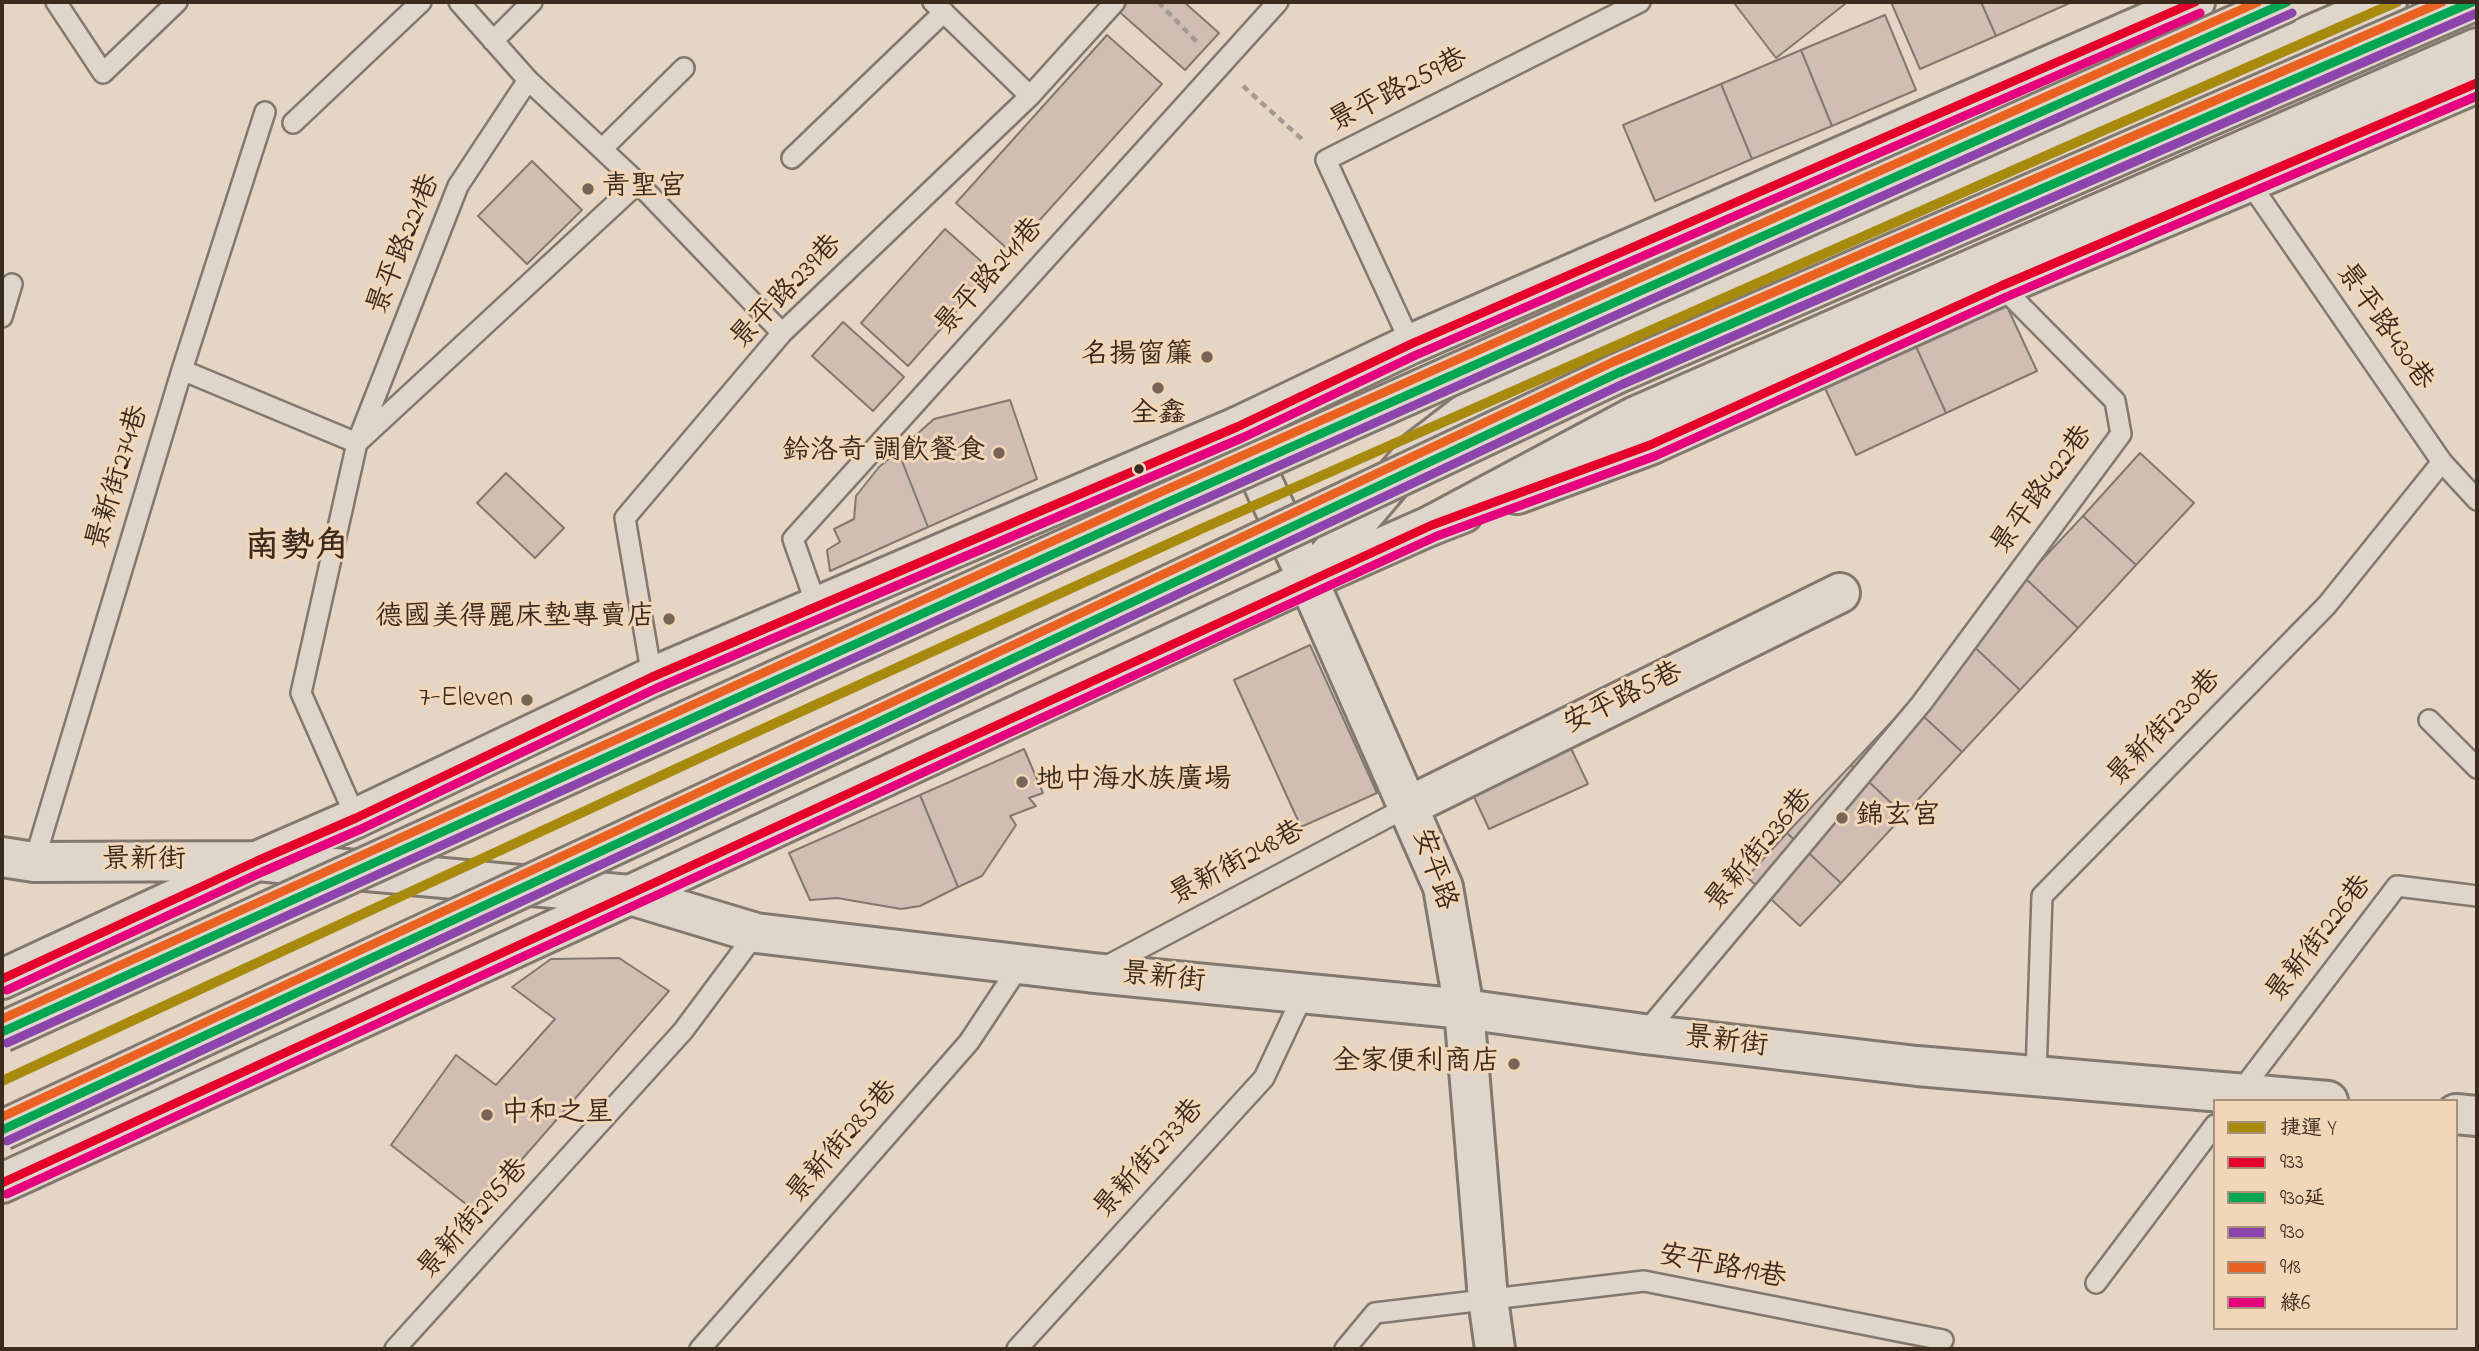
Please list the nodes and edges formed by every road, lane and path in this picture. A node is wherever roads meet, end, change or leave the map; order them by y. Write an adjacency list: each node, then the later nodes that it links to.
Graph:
1 (56, 2): 2 (lane)
2 (177, 2)
3 (421, 2): 23 (lane)
4 (459, 2): 15 (lane)
5 (531, 2): 15 (lane)
6 (1115, 2): 21 (lane, 景平路239巷)
7 (1158, 2): 17 (path)
8 (1278, 2): 17 (lane, 景平路241巷)
9 (1640, 2): 26 (lane, 景平路259巷)
10 (2195, 2): 33 (main road)
11 (2287, 2): 59 (main road, bridge)
12 (2387, 2): 40 (main road)
13 (2472, 2): 67 (main road, bridge)
14 (939, 7): 21 (lane); 25 (lane)
15 (493, 41): 19 (lane)
16 (2477, 48): 39 (main road)
17 (1221, 65): 26 (path); 42 (lane, 景平路241巷)
18 (684, 68): 24 (lane)
19 (528, 80): 24 (lane); 36 (lane, 景平路221巷)
20 (2477, 83): 27 (main road)
21 (1030, 96): 32 (lane, 景平路239巷)
22 (265, 112): 34 (lane, 景新街274巷)
23 (293, 123)
24 (602, 149): 28 (lane)
25 (792, 158)
26 (1326, 160): 33 (lane, 景平路259巷)
27 (2249, 182): 30 (main road); 37 (lane, 景平路430巷)
28 (638, 183): 32 (lane); 36 (lane)
29 (12, 284): 31 (lane)
30 (2001, 286): 39 (main road); 44 (lane, 景平路422巷)
31 (2, 317)
32 (782, 333): 43 (lane, 景平路239巷)
33 (1411, 344): 35 (main road)
34 (182, 370): 36 (lane); 49 (lane, 景新街274巷)
35 (1237, 427): 40 (main road, 安平路); 42 (main road)
36 (357, 443): 48 (lane, 景平路221巷)
37 (2442, 462): 38 (lane, 景平路430巷); 61 (lane, 景新街230巷)
38 (2477, 500)
39 (1432, 525): 40 (main road)
40 (1308, 580): 47 (main road, 安平路); 51 (main road)
41 (1840, 593): 47 (main road, 安平路5巷)
42 (817, 607): 43 (main road)
43 (652, 677): 48 (main road)
44 (1921, 704): 60 (lane, 景新街236巷)
45 (2429, 720): 46 (lane)
46 (2477, 768)
47 (1409, 806): 55 (lane, 景新街248巷); 58 (main road, 安平路)
48 (356, 818): 50 (main road)
49 (18, 859): 50 (main road, 景新街)
50 (257, 861): 51 (main road, 景新街); 56 (main road)
51 (630, 895): 53 (main road, 景新街); 68 (main road)
52 (2477, 896): 62 (lane, 景新街226巷)
53 (756, 933): 54 (main road, 景新街); 72 (lane, 景新街295巷)
54 (1020, 965): 55 (main road, 景新街); 73 (lane, 景新街285巷)
55 (1094, 973): 57 (main road, 景新街)
56 (2, 979)
57 (1304, 993): 58 (main road, 景新街); 74 (lane, 景新街273巷)
58 (1464, 1009): 60 (main road, 景新街); 70 (main road, 安平路)
59 (2, 1032)
60 (1644, 1034): 61 (main road, 景新街)
61 (2036, 1075): 62 (main road, 景新街)
62 (2237, 1096): 63 (main road, 景新街)
63 (2292, 1099)
64 (2458, 1114): 65 (main road)
65 (2477, 1116)
66 (2213, 1128): 69 (lane)
67 (2, 1130)
68 (2, 1183)
69 (2096, 1283)
70 (1488, 1299): 71 (lane, 安平路19巷); 75 (lane, 安平路19巷); 76 (main road, 安平路)
71 (1943, 1340)
72 (395, 1349)
73 (700, 1349)
74 (1017, 1349)
75 (1345, 1349)
76 (1496, 1349)

